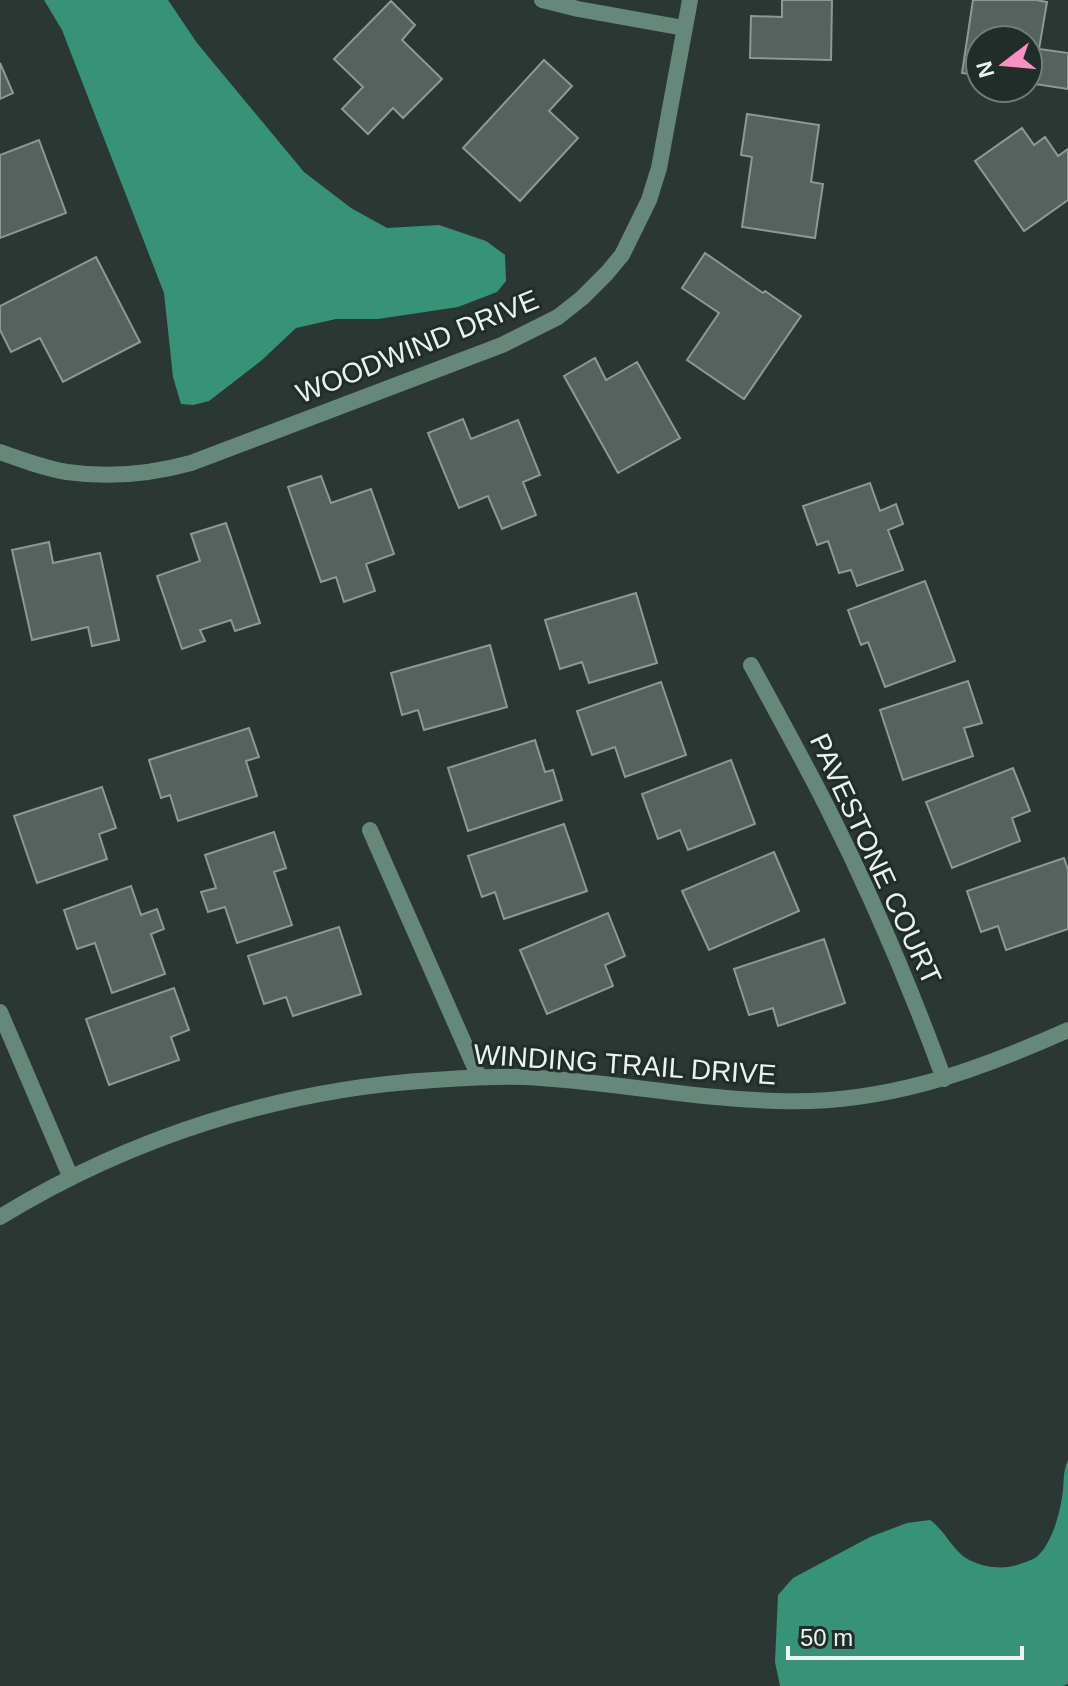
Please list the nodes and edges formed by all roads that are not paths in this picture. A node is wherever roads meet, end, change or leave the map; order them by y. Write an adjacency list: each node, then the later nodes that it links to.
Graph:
1 (542, 0): 3 (street)
2 (690, 0): 3 (street, WOODWIND DRIVE)
3 (684, 28): 4 (street, WOODWIND DRIVE)
4 (0, 452)
5 (751, 665): 10 (street, PAVESTONE COURT)
6 (370, 830): 9 (street)
7 (0, 1012): 11 (street)
8 (1068, 1030): 10 (street, WINDING TRAIL DRIVE)
9 (479, 1077): 10 (street, WINDING TRAIL DRIVE); 11 (street, WINDING TRAIL DRIVE)
10 (944, 1079)
11 (71, 1178): 12 (street, WINDING TRAIL DRIVE)
12 (0, 1217)

